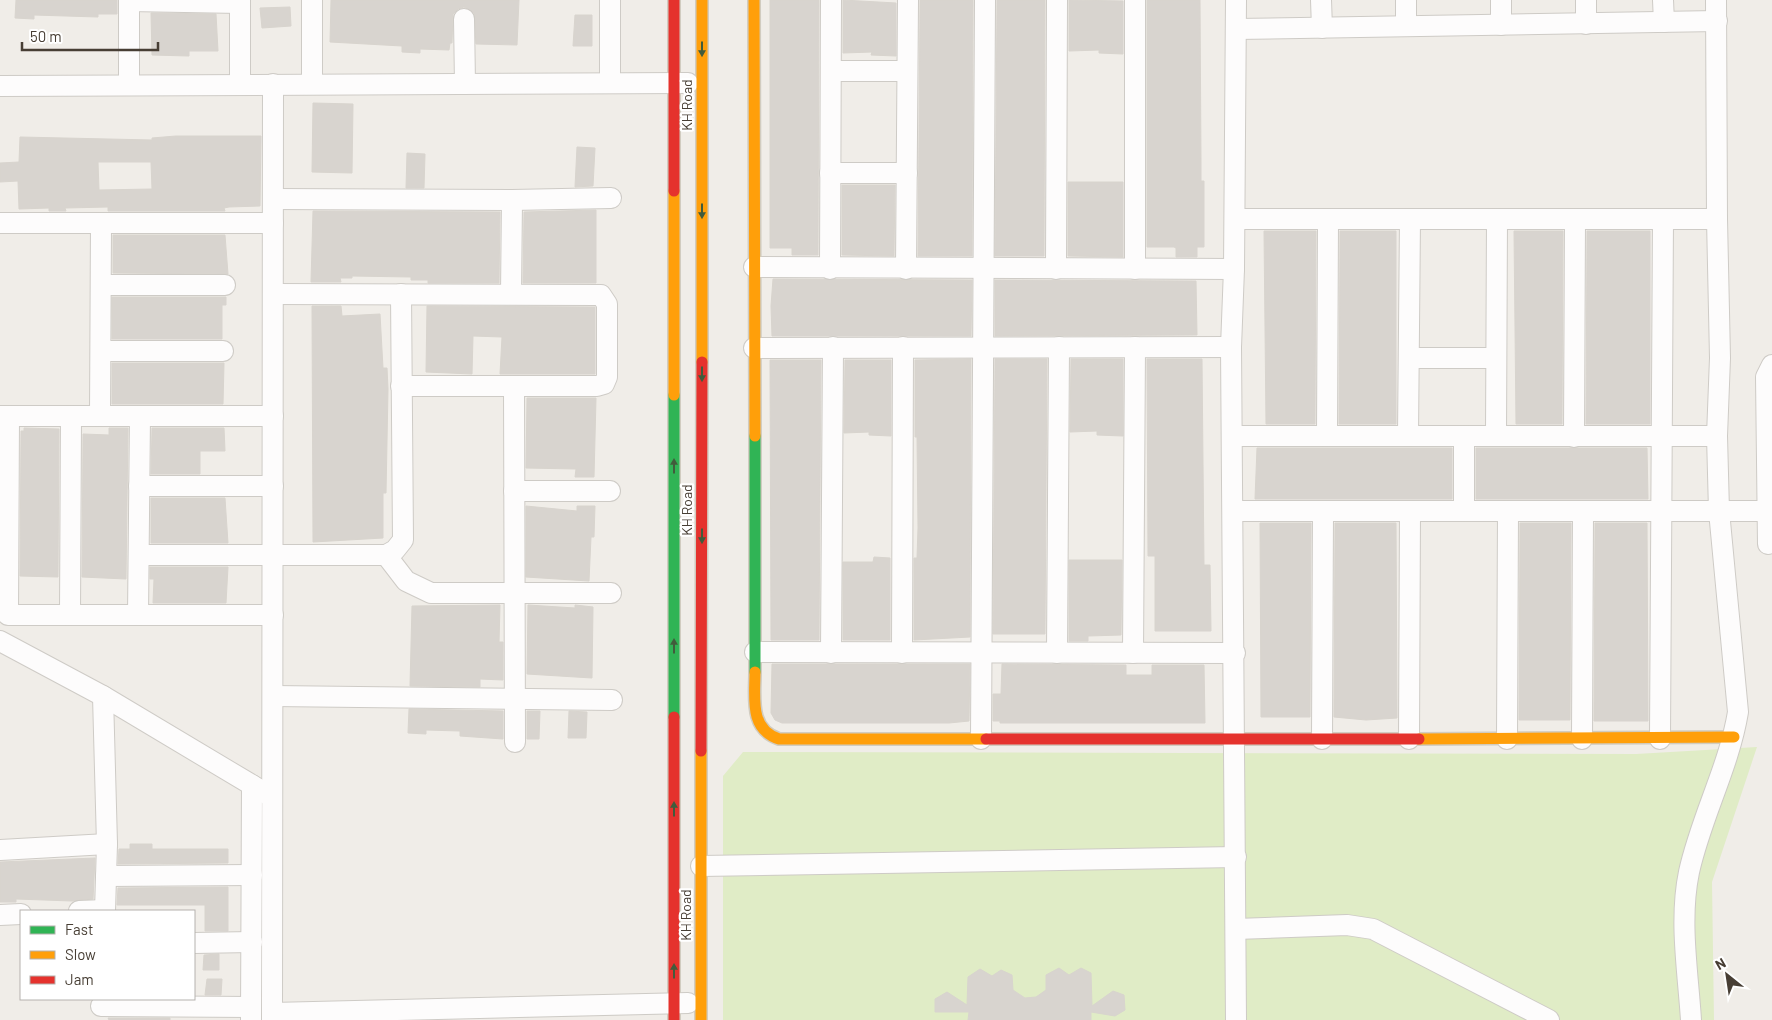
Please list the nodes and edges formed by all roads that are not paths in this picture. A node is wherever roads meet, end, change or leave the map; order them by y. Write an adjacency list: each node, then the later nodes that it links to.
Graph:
1 (312, 0): 34 (street)
2 (610, 0): 32 (street)
3 (674, 0): 30 (main road, KH Road)
4 (702, 0): 31 (main road, KH Road, one-way to 31)
5 (754, 0): 54 (main road)
6 (831, 0): 28 (street)
7 (908, 0): 29 (street)
8 (985, 0): 57 (street)
9 (1057, 0): 58 (street)
10 (1135, 0): 59 (street)
11 (1236, 0): 27 (street)
12 (1321, 0): 26 (street)
13 (1406, 0): 25 (street)
14 (1501, 0): 24 (street)
15 (1586, 0): 23 (street)
16 (1664, 0): 22 (street)
17 (1716, 0): 21 (street)
18 (129, 1): 19 (street); 36 (street)
19 (240, 1): 37 (street)
20 (464, 19): 35 (street)
21 (1717, 21): 22 (street); 50 (street)
22 (1664, 22): 23 (street)
23 (1586, 24): 24 (street)
24 (1501, 25): 25 (street)
25 (1406, 26): 26 (street)
26 (1322, 28): 27 (street)
27 (1236, 29): 44 (street)
28 (831, 71): 29 (street); 39 (street)
29 (907, 71): 40 (street)
30 (674, 82): 31 (street); 32 (street); 154 (main road, KH Road, one-way to 30)
31 (702, 82): 143 (main road, KH Road, one-way to 143)
32 (610, 83): 35 (street)
33 (273, 84): 34 (street); 37 (street); 42 (street)
34 (312, 84): 35 (street)
35 (465, 84)
36 (130, 85): 37 (street); 38 (street)
37 (240, 85)
38 (0, 86)
39 (830, 173): 40 (street); 55 (street)
40 (907, 173): 56 (street)
41 (610, 198): 43 (street)
42 (273, 199): 43 (street); 53 (street)
43 (512, 200): 65 (street)
44 (1235, 219): 45 (street); 60 (street)
45 (1328, 219): 46 (street); 86 (street)
46 (1410, 219): 47 (street); 75 (street)
47 (1497, 219): 48 (street); 76 (street)
48 (1575, 219): 49 (street); 92 (street)
49 (1663, 219): 50 (street); 90 (street)
50 (1717, 219): 91 (street)
51 (0, 222): 52 (street)
52 (101, 223): 53 (street); 61 (street)
53 (273, 223): 63 (street)
54 (754, 267): 55 (street); 71 (main road)
55 (830, 269): 56 (street)
56 (906, 269): 57 (street)
57 (984, 269): 58 (street); 68 (street)
58 (1056, 269): 59 (street)
59 (1135, 269): 60 (street)
60 (1234, 269): 70 (street)
61 (101, 285): 62 (street); 73 (street)
62 (225, 285)
63 (273, 294): 64 (street); 84 (street)
64 (401, 294): 65 (street); 78 (street)
65 (511, 294): 79 (street)
66 (833, 347): 67 (street); 71 (street); 119 (street)
67 (903, 347): 68 (street); 120 (street)
68 (983, 347): 69 (street); 121 (street)
69 (1058, 347): 72 (street); 122 (street)
70 (1231, 347): 72 (street); 85 (street)
71 (754, 348): 118 (main road)
72 (1134, 348): 123 (street)
73 (100, 351): 74 (street); 82 (street)
74 (222, 351)
75 (1409, 358): 76 (street); 87 (street)
76 (1496, 358): 89 (street)
77 (1772, 366): 105 (street)
78 (401, 386): 79 (street); 110 (street)
79 (514, 386): 96 (street)
80 (4, 416): 81 (street); 107 (street)
81 (71, 416): 82 (street); 114 (street)
82 (100, 416): 83 (street)
83 (140, 416): 84 (street); 93 (street)
84 (273, 416): 94 (street)
85 (1232, 436): 86 (street); 97 (street)
86 (1327, 436): 87 (street)
87 (1408, 436): 88 (street)
88 (1464, 436): 89 (street); 100 (street)
89 (1496, 436): 92 (street)
90 (1662, 436): 91 (street); 92 (street); 103 (street)
91 (1717, 436): 104 (street)
92 (1574, 437)
93 (139, 486): 94 (street); 108 (street)
94 (273, 486): 109 (street)
95 (610, 491): 96 (street)
96 (514, 492): 111 (street)
97 (1233, 511): 98 (street); 124 (street)
98 (1324, 511): 99 (street); 132 (street)
99 (1410, 511): 100 (street); 133 (street)
100 (1464, 511): 101 (street)
101 (1508, 511): 102 (street); 134 (street)
102 (1583, 511): 103 (street); 135 (street)
103 (1661, 511): 104 (street); 136 (street)
104 (1720, 511): 105 (street); 129 (street)
105 (1768, 512): 106 (street)
106 (1768, 544)
107 (4, 552): 113 (street)
108 (139, 555): 109 (street); 115 (street)
109 (273, 555): 110 (street); 116 (street)
110 (386, 555): 111 (street)
111 (515, 592): 112 (street); 127 (street)
112 (611, 593)
113 (8, 615): 114 (street); 117 (street)
114 (70, 615): 115 (street)
115 (138, 615): 116 (street)
116 (273, 615): 126 (street)
117 (4, 644): 125 (street)
118 (755, 652): 119 (street); 130 (main road)
119 (831, 653): 120 (street)
120 (902, 653): 121 (street)
121 (982, 653): 122 (street); 130 (street)
122 (1057, 653): 123 (street)
123 (1133, 653): 124 (street)
124 (1235, 653): 131 (street)
125 (103, 696): 138 (street); 140 (street)
126 (273, 696): 127 (street); 139 (street)
127 (516, 698): 128 (street); 137 (street)
128 (612, 700)
129 (1734, 737): 136 (main road); 159 (street)
130 (981, 739): 131 (main road)
131 (1235, 739): 132 (main road); 142 (street)
132 (1322, 739): 133 (main road)
133 (1408, 739): 134 (main road)
134 (1507, 739): 135 (main road)
135 (1582, 739): 136 (main road)
136 (1660, 739)
137 (515, 742)
138 (252, 785): 139 (street); 144 (street)
139 (272, 797): 156 (street)
140 (108, 844): 141 (street); 145 (street)
141 (0, 850)
142 (1236, 857): 143 (street); 149 (street)
143 (702, 866): 153 (main road, KH Road)
144 (252, 875): 145 (street); 150 (street)
145 (106, 876): 146 (street)
146 (105, 910)
147 (20, 914): 148 (street)
148 (0, 916)
149 (1236, 929): 157 (street); 158 (street)
150 (252, 942): 151 (street); 155 (street)
151 (195, 943)
152 (101, 1008): 155 (street)
153 (701, 1011): 154 (street)
154 (674, 1012): 156 (street)
155 (251, 1014)
156 (272, 1016)
157 (1236, 1020)
158 (1550, 1020)
159 (1691, 1020)

